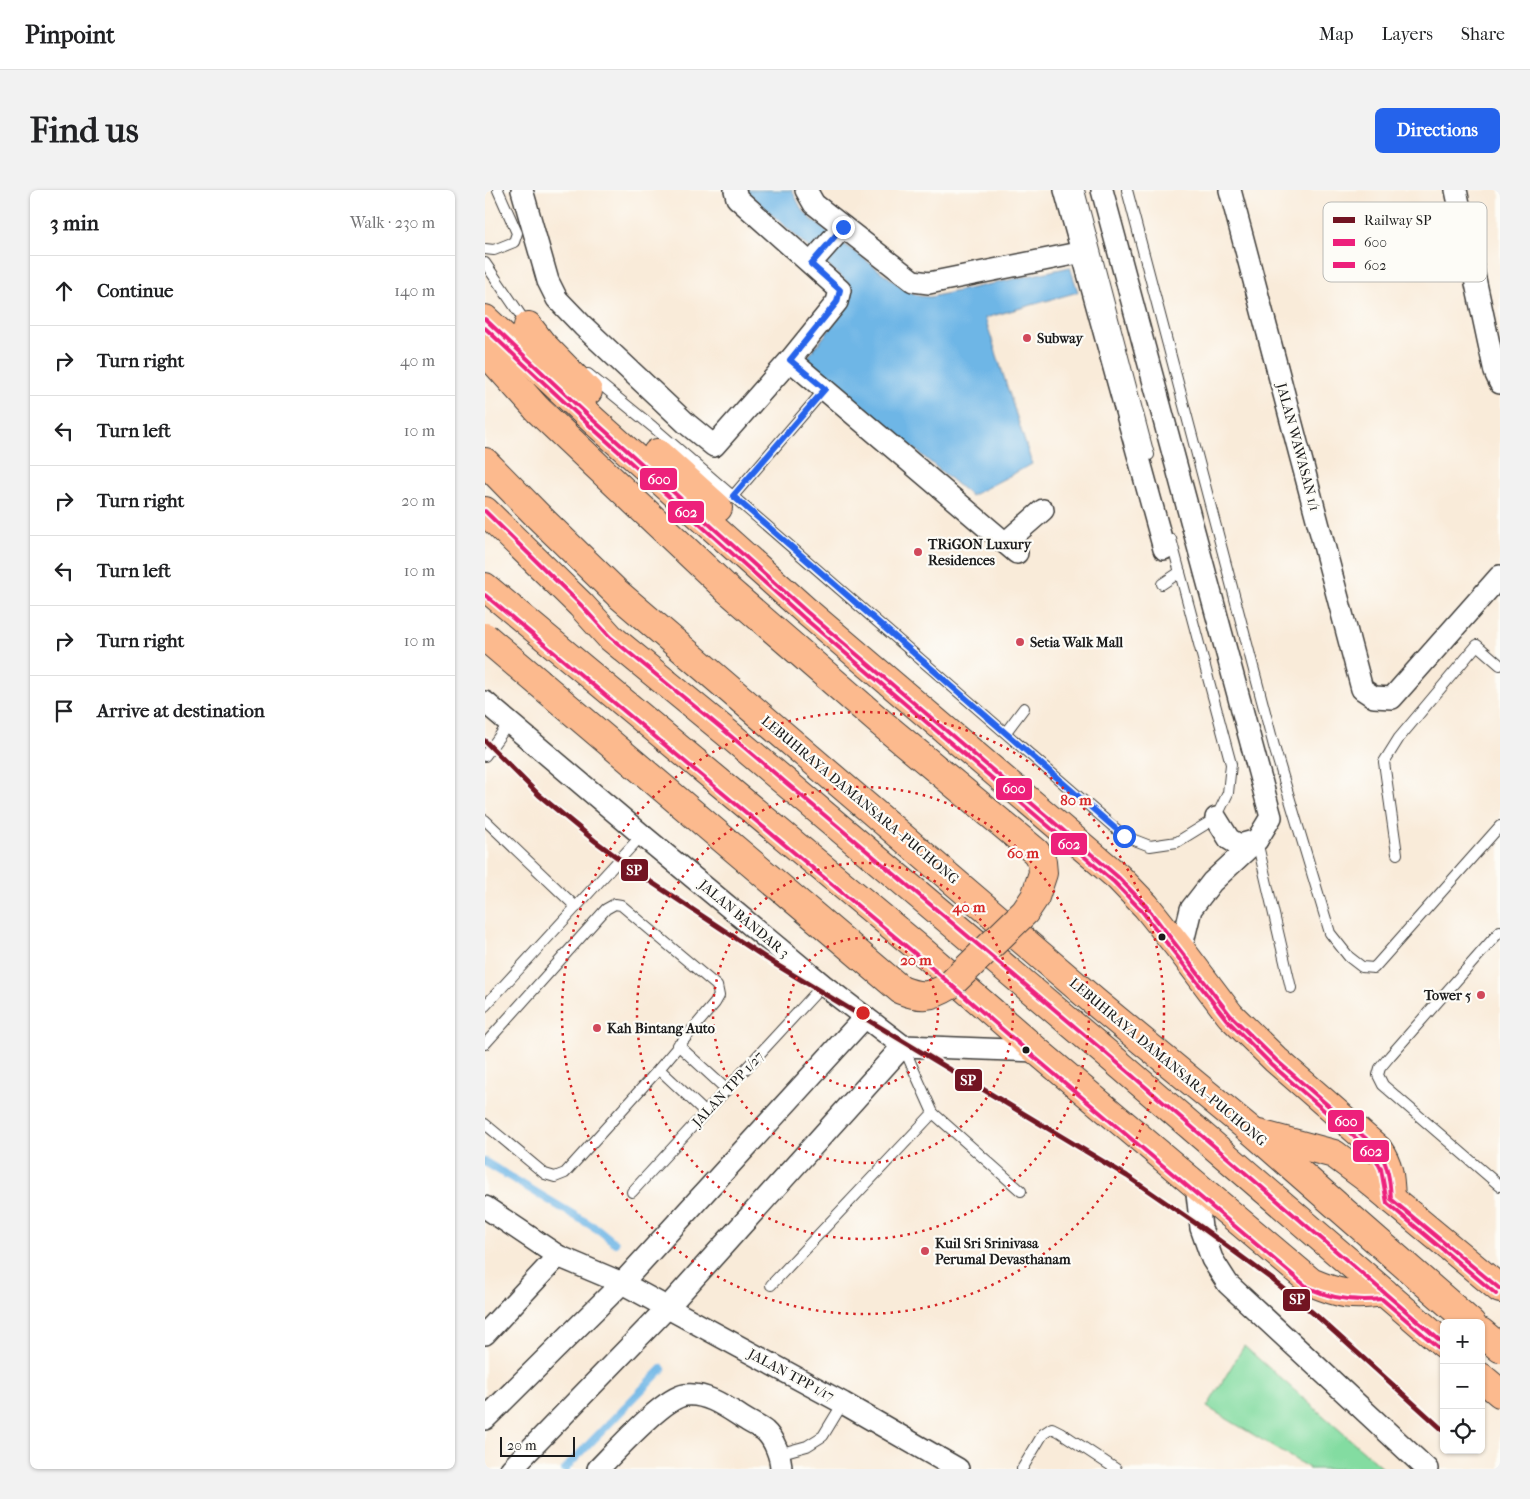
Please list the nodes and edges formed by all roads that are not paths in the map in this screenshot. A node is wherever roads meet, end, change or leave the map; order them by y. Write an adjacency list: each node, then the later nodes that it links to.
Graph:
1 (498, 190): 11 (lane)
2 (522, 190): 20 (street)
3 (735, 190): 13 (street)
4 (806, 190): 10 (street)
5 (1065, 190): 12 (street)
6 (1079, 190): 29 (lane)
7 (1102, 190): 44 (street)
8 (1127, 190): 42 (lane)
9 (1230, 190): 30 (street, JALAN WAWASAN 1/1)
10 (841, 229): 12 (street); 13 (street)
11 (485, 249)
12 (1083, 252): 27 (street)
13 (812, 262): 20 (street)
14 (485, 263): 18 (lane)
15 (1482, 282): 17 (street)
16 (485, 319): 28 (highway)
17 (1493, 321): 21 (street)
18 (528, 326): 24 (lane); 28 (highway)
19 (485, 352): 33 (highway, bridge)
20 (790, 360): 22 (street)
21 (1500, 383)
22 (825, 389): 24 (lane); 25 (street)
23 (485, 462): 62 (highway, LEBUHRAYA DAMANSARA–PUCHONG)
24 (733, 496): 38 (lane)
25 (1043, 510)
26 (485, 511): 73 (highway)
27 (1164, 549)
28 (761, 571): 48 (highway)
29 (1180, 572): 31 (lane); 40 (lane)
30 (1500, 576)
31 (1162, 584)
32 (485, 587): 56 (highway)
33 (485, 637)
34 (1500, 665): 45 (lane)
35 (485, 702): 37 (street, JALAN BANDAR 3)
36 (1024, 708): 38 (lane)
37 (509, 723): 39 (lane); 43 (street, JALAN BANDAR 3)
38 (1006, 732): 40 (lane)
39 (485, 756)
40 (1216, 818): 44 (street)
41 (485, 820): 46 (lane)
42 (1500, 826)
43 (642, 835): 46 (lane); 49 (street, JALAN BANDAR 3)
44 (1257, 840): 48 (street); 50 (lane)
45 (1397, 854)
46 (576, 907): 51 (lane)
47 (1500, 931): 63 (lane)
48 (1181, 950): 67 (highway)
49 (823, 985): 52 (street, JALAN BANDAR 3); 58 (lane, JALAN TPP 1/27)
50 (1291, 988)
51 (485, 1006)
52 (865, 1017): 55 (street, JALAN BANDAR 3); 70 (street)
53 (485, 1044): 54 (lane)
54 (678, 1045): 57 (lane); 58 (lane)
55 (903, 1046): 56 (street); 60 (lane); 74 (street)
56 (1037, 1051): 64 (highway)
57 (659, 1069): 59 (lane); 61 (lane)
58 (727, 1090): 59 (lane, JALAN TPP 1/27)
59 (705, 1113): 66 (lane, JALAN TPP 1/27)
60 (933, 1113): 65 (lane); 71 (lane)
61 (485, 1124)
62 (1254, 1133): 67 (highway); 75 (highway, LEBUHRAYA DAMANSARA–PUCHONG)
63 (1498, 1180)
64 (1196, 1185): 73 (highway); 90 (street)
65 (1021, 1191)
66 (632, 1192)
67 (1391, 1199): 72 (highway)
68 (485, 1206): 69 (street, JALAN TPP 1/17)
69 (558, 1256): 70 (street, JALAN TPP 1/17); 76 (street)
70 (622, 1283): 74 (street, JALAN TPP 1/17); 83 (street)
71 (771, 1285)
72 (1500, 1289)
73 (1384, 1292): 78 (highway)
74 (667, 1308): 82 (street, JALAN TPP 1/17); 85 (street)
75 (1466, 1319)
76 (485, 1334)
77 (1485, 1335): 79 (highway)
78 (1440, 1341)
79 (1500, 1348)
80 (1485, 1380): 81 (highway)
81 (1500, 1393)
82 (843, 1404): 84 (lane); 87 (street, JALAN TPP 1/17)
83 (485, 1419)
84 (779, 1461): 86 (street)
85 (511, 1469)
86 (598, 1469)
87 (958, 1469)
88 (1021, 1469): 89 (lane)
89 (1116, 1469)
90 (1427, 1469)

